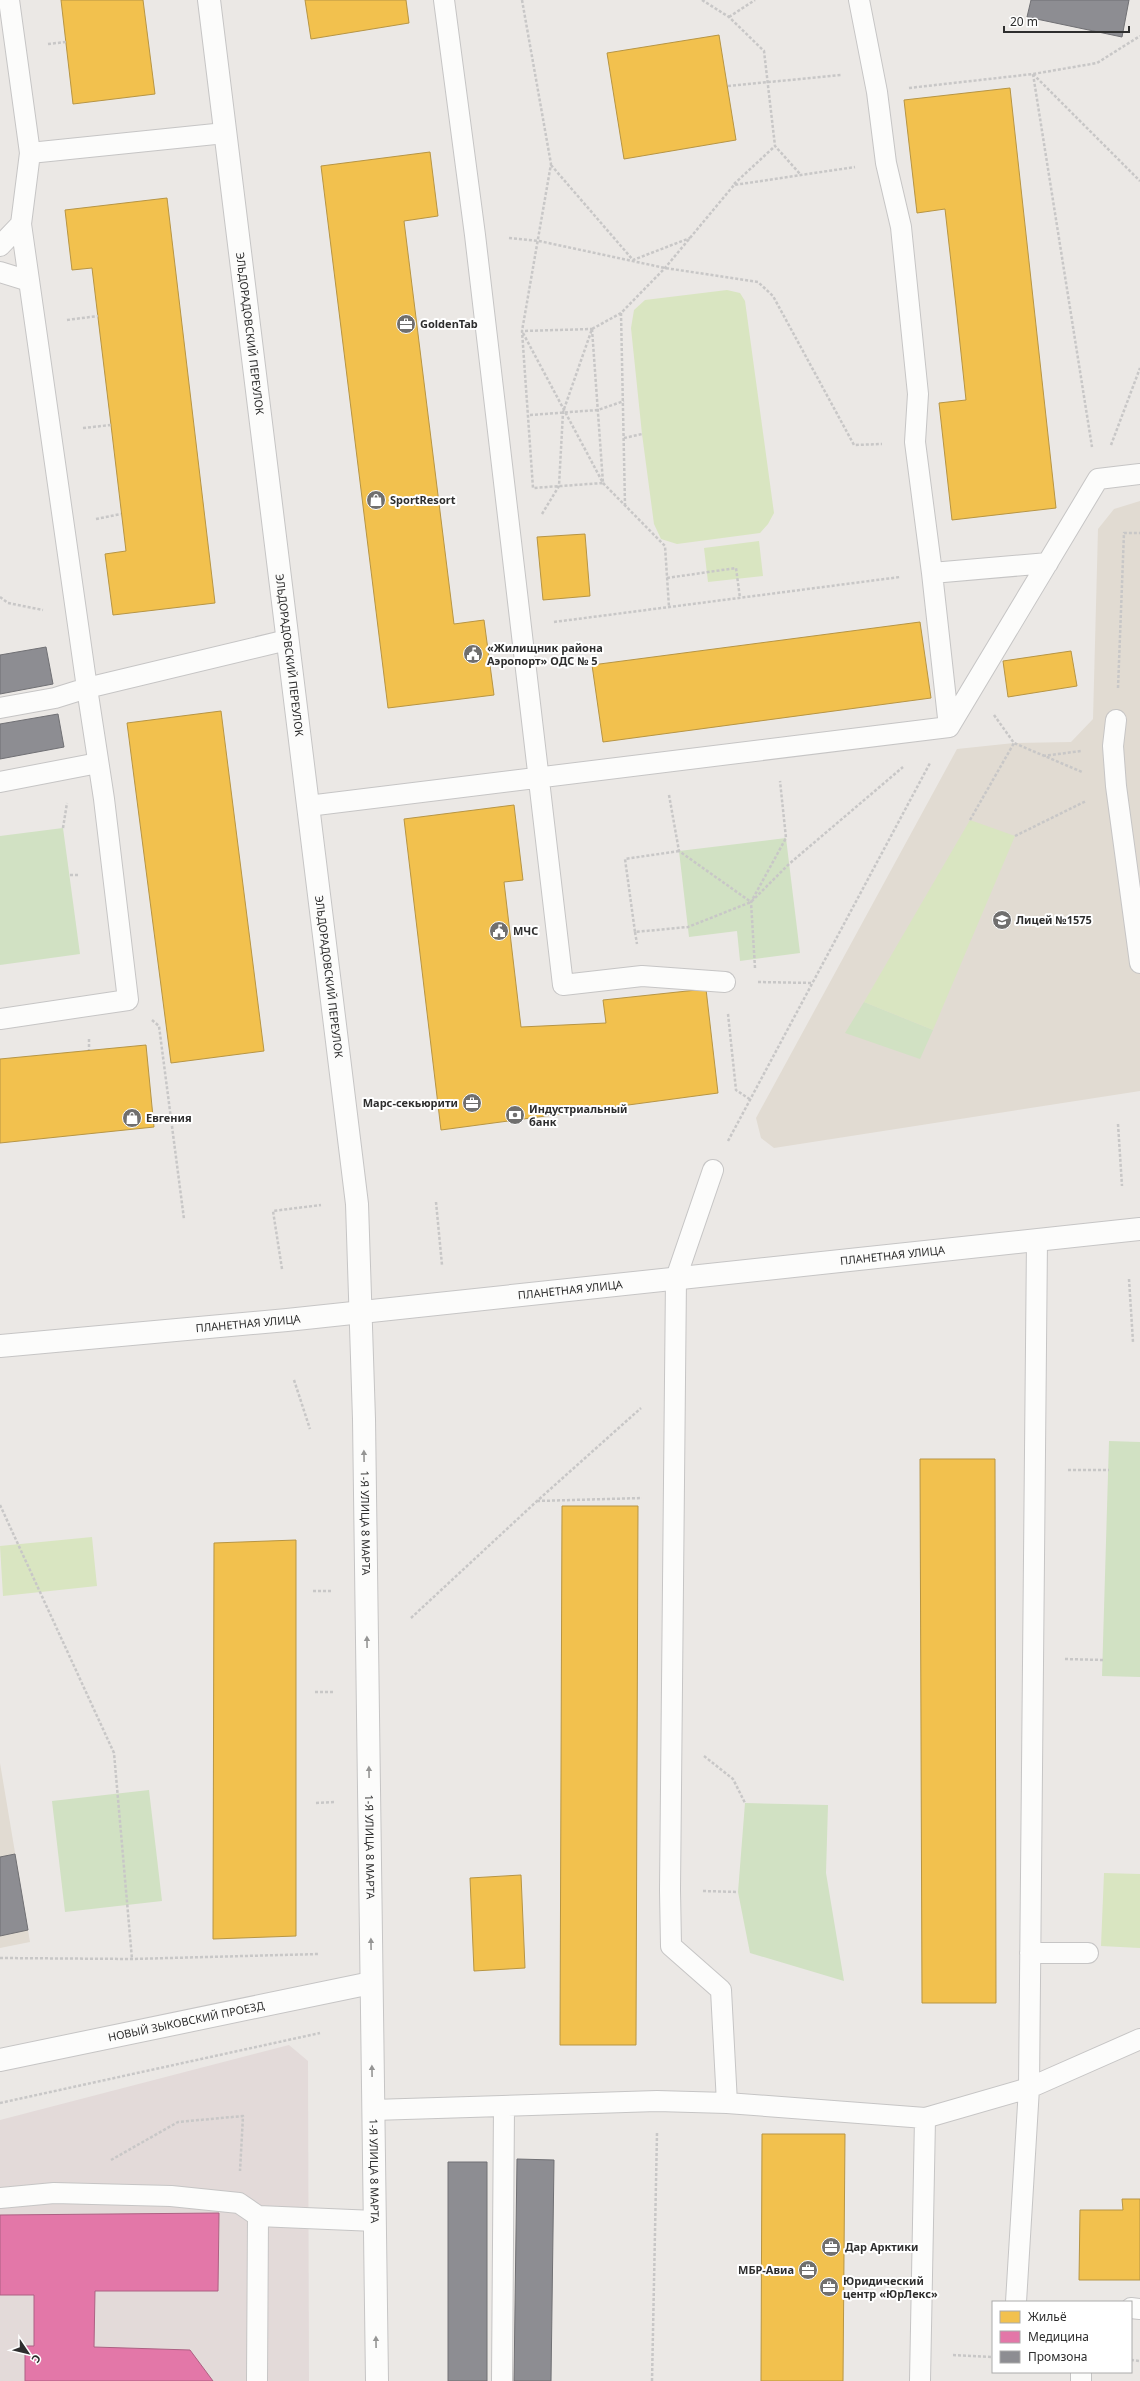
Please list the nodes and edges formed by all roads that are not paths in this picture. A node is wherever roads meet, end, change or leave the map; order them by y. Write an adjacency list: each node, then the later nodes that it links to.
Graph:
1 (8, 0): 6 (lane)
2 (209, 0): 5 (street, ЭЛЬДОРАДОВСКИЙ ПЕРЕУЛОК)
3 (444, 0): 20 (lane)
4 (859, 0): 13 (lane)
5 (225, 133): 6 (lane); 14 (street, ЭЛЬДОРАДОВСКИЙ ПЕРЕУЛОК)
6 (30, 153): 7 (lane)
7 (21, 224): 8 (lane); 10 (lane)
8 (0, 246)
9 (0, 272): 10 (lane)
10 (28, 281): 15 (lane)
11 (1140, 474): 12 (lane)
12 (1048, 563): 13 (lane); 18 (lane)
13 (932, 573): 18 (lane)
14 (287, 640): 15 (lane); 22 (street, ЭЛЬДОРАДОВСКИЙ ПЕРЕУЛОК)
15 (87, 688): 16 (lane); 19 (lane)
16 (0, 708)
17 (1116, 720): 23 (lane)
18 (949, 727): 20 (lane)
19 (98, 763): 21 (lane); 25 (lane)
20 (540, 777): 22 (lane); 24 (lane)
21 (0, 782)
22 (308, 806): 30 (street, ЭЛЬДОРАДОВСКИЙ ПЕРЕУЛОК)
23 (1140, 964)
24 (725, 982)
25 (0, 1019)
26 (713, 1170): 29 (lane)
27 (1140, 1229): 28 (street, ПЛАНЕТНАЯ УЛИЦА)
28 (1037, 1240): 29 (street, ПЛАНЕТНАЯ УЛИЦА); 32 (lane)
29 (676, 1278): 30 (street, ПЛАНЕТНАЯ УЛИЦА); 38 (lane)
30 (360, 1312): 31 (street, ПЛАНЕТНАЯ УЛИЦА); 34 (street, 1-Я УЛИЦА 8 МАРТА, one-way to 30)
31 (0, 1346)
32 (1030, 1953): 33 (lane); 37 (lane)
33 (1088, 1953)
34 (371, 1982): 36 (street, НОВЫЙ ЗЫКОВСКИЙ ПРОЕЗД); 40 (street, 1-Я УЛИЦА 8 МАРТА, one-way to 34)
35 (1140, 2039): 37 (lane)
36 (0, 2060)
37 (1029, 2088): 41 (lane); 45 (lane)
38 (727, 2103): 39 (lane); 41 (lane)
39 (504, 2106): 40 (lane); 48 (lane)
40 (373, 2110): 44 (street, 1-Я УЛИЦА 8 МАРТА)
41 (925, 2118): 49 (lane)
42 (0, 2198): 43 (lane)
43 (258, 2216): 44 (lane); 46 (lane)
44 (375, 2221): 47 (street, 1-Я УЛИЦА 8 МАРТА, one-way to 44)
45 (1020, 2301)
46 (257, 2381)
47 (377, 2381)
48 (502, 2381)
49 (920, 2381)

